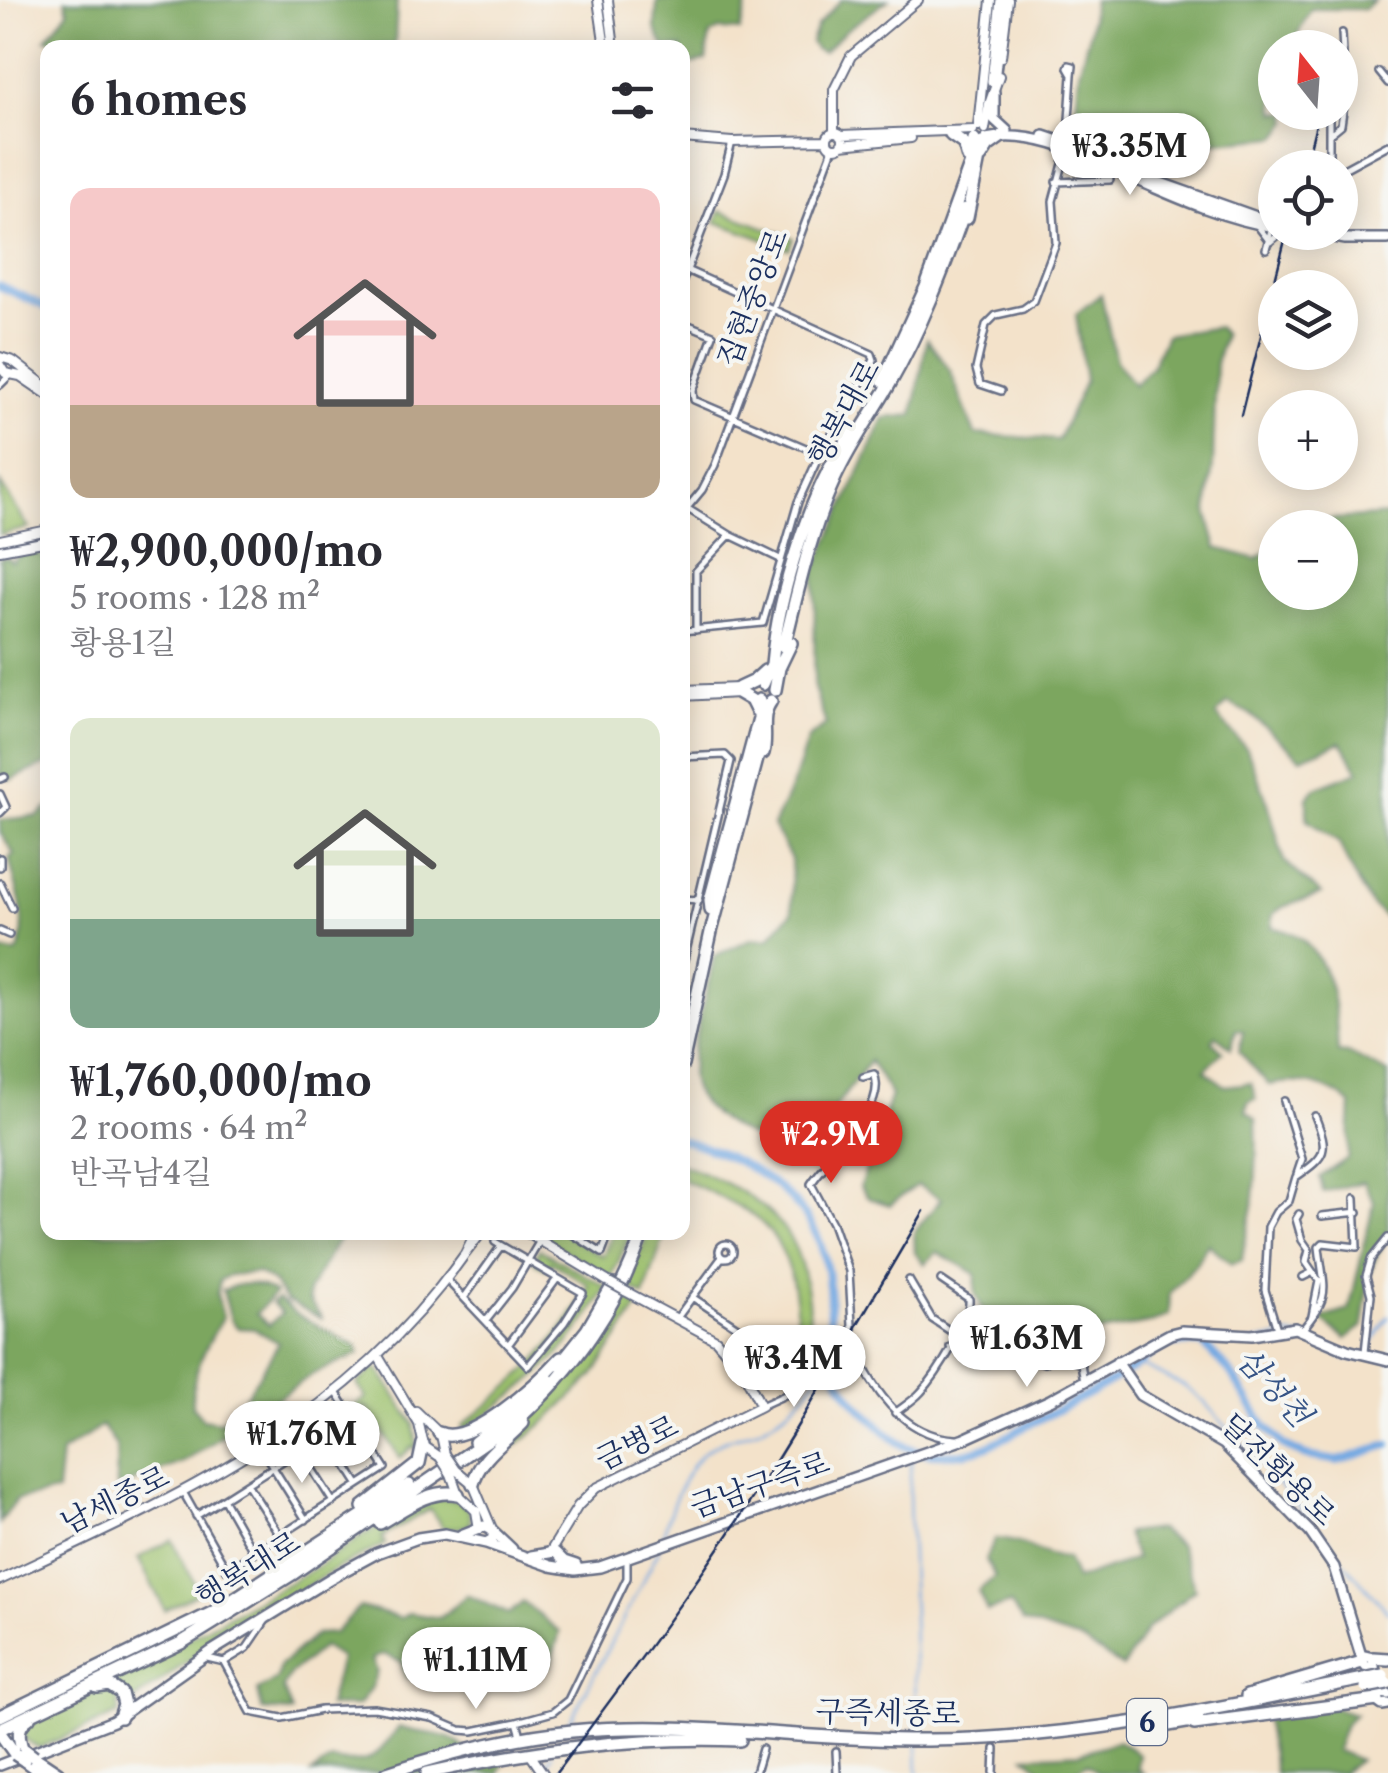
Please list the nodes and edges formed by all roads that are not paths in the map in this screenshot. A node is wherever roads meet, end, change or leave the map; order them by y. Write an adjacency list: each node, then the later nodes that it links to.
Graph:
1 (598, 0): 5 (street)
2 (608, 0): 6 (street)
3 (918, 0): 18 (street)
4 (1002, 2): 10 (highway); 11 (street)
5 (604, 40)
6 (613, 40)
7 (1379, 72): 9 (street)
8 (1072, 76): 20 (street)
9 (1388, 83)
10 (992, 84): 14 (street); 15 (main road)
11 (982, 104): 14 (street); 14 (street)
12 (1330, 130): 16 (street)
13 (1335, 130): 16 (street)
14 (972, 134): 15 (main road); 18 (street); 26 (highway); 27 (highway); 27 (highway)
15 (1004, 134): 20 (main road); 26 (highway)
16 (1330, 134): 22 (street)
17 (690, 139): 19 (street)
18 (835, 140): 19 (street); 35 (street, 집현중앙로)
19 (732, 142): 33 (street)
20 (1066, 145): 25 (street); 28 (main road)
21 (1388, 146): 23 (street)
22 (1330, 150)
23 (1358, 162)
24 (1110, 180): 25 (street)
25 (1056, 182): 40 (street)
26 (975, 190): 27 (highway)
27 (962, 204): 53 (highway, 행복대로)
28 (1256, 221): 29 (street)
29 (1258, 225)
30 (1358, 234): 31 (main road)
31 (1388, 237): 32 (main road)
32 (1358, 238)
33 (690, 258)
34 (690, 272): 35 (street)
35 (772, 311): 41 (street, 집현중앙로); 42 (street)
36 (690, 326): 41 (street)
37 (7, 367): 38 (street); 39 (street)
38 (1, 384)
39 (40, 387)
40 (1000, 391)
41 (734, 414): 42 (street); 43 (street, 집현중앙로)
42 (820, 454): 50 (street)
43 (690, 505)
44 (690, 514): 46 (street)
45 (40, 532): 47 (street)
46 (730, 534): 50 (street); 52 (street)
47 (0, 540)
48 (40, 542): 49 (street)
49 (0, 550)
50 (780, 559): 52 (street)
51 (690, 630): 52 (street)
52 (696, 630)
53 (781, 648): 54 (highway); 56 (highway, 행복대로)
54 (739, 691): 55 (street); 56 (highway); 57 (highway)
55 (690, 693)
56 (766, 694): 57 (highway, 행복대로)
57 (758, 742): 67 (highway)
58 (690, 756): 65 (street)
59 (0, 795): 60 (street)
60 (0, 813)
61 (0, 858): 62 (street)
62 (0, 866)
63 (0, 883): 66 (street)
64 (690, 899): 65 (street)
65 (699, 900): 70 (street)
66 (12, 908)
67 (714, 910): 71 (highway); 72 (highway)
68 (0, 931): 69 (street)
69 (8, 935)
70 (690, 936)
71 (690, 1001)
72 (690, 1026)
73 (863, 1078): 118 (street)
74 (1284, 1101): 76 (street)
75 (1315, 1116): 76 (street)
76 (1296, 1177): 104 (street)
77 (1355, 1198): 78 (street)
78 (1358, 1212): 80 (street); 102 (street)
79 (1300, 1214): 93 (street)
80 (1344, 1214): 81 (street); 82 (street)
81 (1322, 1216)
82 (1343, 1222)
83 (1388, 1238): 114 (street)
84 (474, 1240): 96 (street, 남세종로)
85 (537, 1240): 90 (street)
86 (585, 1240): 87 (street)
87 (607, 1240)
88 (635, 1240): 109 (highway, 행복대로)
89 (636, 1240): 106 (highway, 행복대로)
90 (540, 1242): 92 (street); 101 (street, bridge)
91 (722, 1257): 99 (street)
92 (528, 1262): 95 (street); 100 (street); 103 (street)
93 (1312, 1272): 94 (street); 102 (street)
94 (1303, 1277)
95 (557, 1279): 110 (street); 110 (street)
96 (446, 1280): 100 (street); 115 (street, 남세종로)
97 (908, 1280): 107 (street)
98 (941, 1280): 107 (street)
99 (692, 1297): 101 (street); 112 (street)
100 (464, 1298): 103 (street)
101 (676, 1318): 112 (street)
102 (1312, 1319): 105 (street)
103 (485, 1322): 110 (street)
104 (1277, 1330): 105 (main road, 금남구즉로); 117 (main road, 금남구즉로)
105 (1302, 1330): 114 (main road, 금남구즉로)
106 (595, 1332): 136 (highway); 156 (highway, 행복대로)
107 (958, 1336): 111 (street)
108 (1029, 1340): 113 (street)
109 (575, 1344): 126 (highway); 156 (highway, 행복대로)
110 (508, 1345)
111 (949, 1347): 113 (street); 123 (street)
112 (727, 1351): 122 (street)
113 (1054, 1353): 119 (street)
114 (1363, 1355): 116 (main road, 금남구즉로)
115 (378, 1356): 120 (street, 남세종로); 121 (street)
116 (1388, 1360)
117 (1118, 1364): 119 (main road, 금남구즉로); 161 (main road, 달전황용로)
118 (863, 1366): 122 (street, 금병로); 123 (street)
119 (1084, 1380): 127 (main road, 금남구즉로)
120 (336, 1392): 124 (street); 129 (street, 남세종로)
121 (400, 1392): 126 (street); 128 (street)
122 (761, 1406): 149 (street, 금병로)
123 (896, 1413): 127 (street)
124 (350, 1414): 125 (street); 135 (street)
125 (326, 1432): 130 (street); 135 (street)
126 (437, 1432): 128 (street); 131 (street)
127 (964, 1439): 154 (main road, 금남구즉로)
128 (423, 1440): 131 (street); 156 (highway)
129 (261, 1448): 132 (street); 137 (street, 남세종로)
130 (300, 1450): 132 (street); 140 (street)
131 (443, 1456): 133 (street, bridge)
132 (274, 1468): 134 (street); 144 (street)
133 (454, 1472): 136 (street); 138 (street)
134 (248, 1485): 139 (street); 148 (street)
135 (359, 1485): 140 (street)
136 (474, 1486): 138 (street); 143 (street)
137 (184, 1492): 142 (street); 157 (street, 남세종로)
138 (460, 1495): 141 (street); 156 (highway)
139 (224, 1500): 142 (street); 153 (street)
140 (333, 1502): 144 (street)
141 (475, 1510): 145 (street); 147 (street)
142 (196, 1516): 153 (street)
143 (487, 1516): 146 (street); 151 (street)
144 (306, 1520): 148 (street)
145 (479, 1530): 146 (main road, 금남구즉로); 147 (main road, 금남구즉로); 150 (main road)
146 (493, 1530): 150 (main road); 151 (main road, 금남구즉로)
147 (454, 1535): 150 (main road, 금남구즉로); 159 (main road, 금남구즉로)
148 (282, 1537): 153 (street)
149 (561, 1540): 152 (street); 155 (street); 155 (street, 금병로)
150 (485, 1543): 152 (main road, 금남구즉로)
151 (506, 1543): 152 (main road, 금남구즉로)
152 (515, 1553): 155 (main road, 금남구즉로); 155 (street)
153 (254, 1554)
154 (628, 1558): 155 (main road, 금남구즉로); 171 (street)
155 (556, 1560)
156 (292, 1569): 158 (highway, 행복대로)
157 (0, 1580)
158 (214, 1617): 166 (highway, 행복대로); 168 (highway, 행복대로)
159 (268, 1617): 160 (main road, 금남구즉로); 163 (street)
160 (204, 1657): 163 (street); 170 (main road, 금남구즉로)
161 (1366, 1657): 162 (highway); 167 (main road, 달전황용로); 172 (highway)
162 (1388, 1659)
163 (224, 1662): 171 (street)
164 (1387, 1678): 165 (highway, 구즉세종로 / 6, bridge)
165 (1365, 1683): 172 (highway, 구즉세종로 / 6); 173 (highway, 구즉세종로 / 6)
166 (72, 1692): 168 (highway, 행복대로); 170 (highway)
167 (1385, 1703): 173 (highway)
168 (41, 1704): 169 (highway, 행복대로); 177 (highway, 행복대로); 177 (highway)
169 (4, 1712)
170 (120, 1718): 181 (main road, 금남구즉로)
171 (517, 1722): 174 (street)
172 (1127, 1726): 176 (highway, 구즉세종로 / 6)
173 (1153, 1728): 176 (highway, 구즉세종로 / 6)
174 (520, 1732)
175 (906, 1743): 176 (highway, 구즉세종로 / 6); 184 (highway, 구즉세종로 / 6); 185 (highway, 구즉세종로 / 6)
176 (928, 1743)
177 (13, 1746): 182 (highway); 183 (highway)
178 (762, 1749): 186 (street)
179 (995, 1749): 188 (street)
180 (836, 1751): 187 (street)
181 (0, 1765)
182 (42, 1773)
183 (58, 1773)
184 (387, 1773)
185 (427, 1773)
186 (755, 1773)
187 (837, 1773)
188 (994, 1773)

